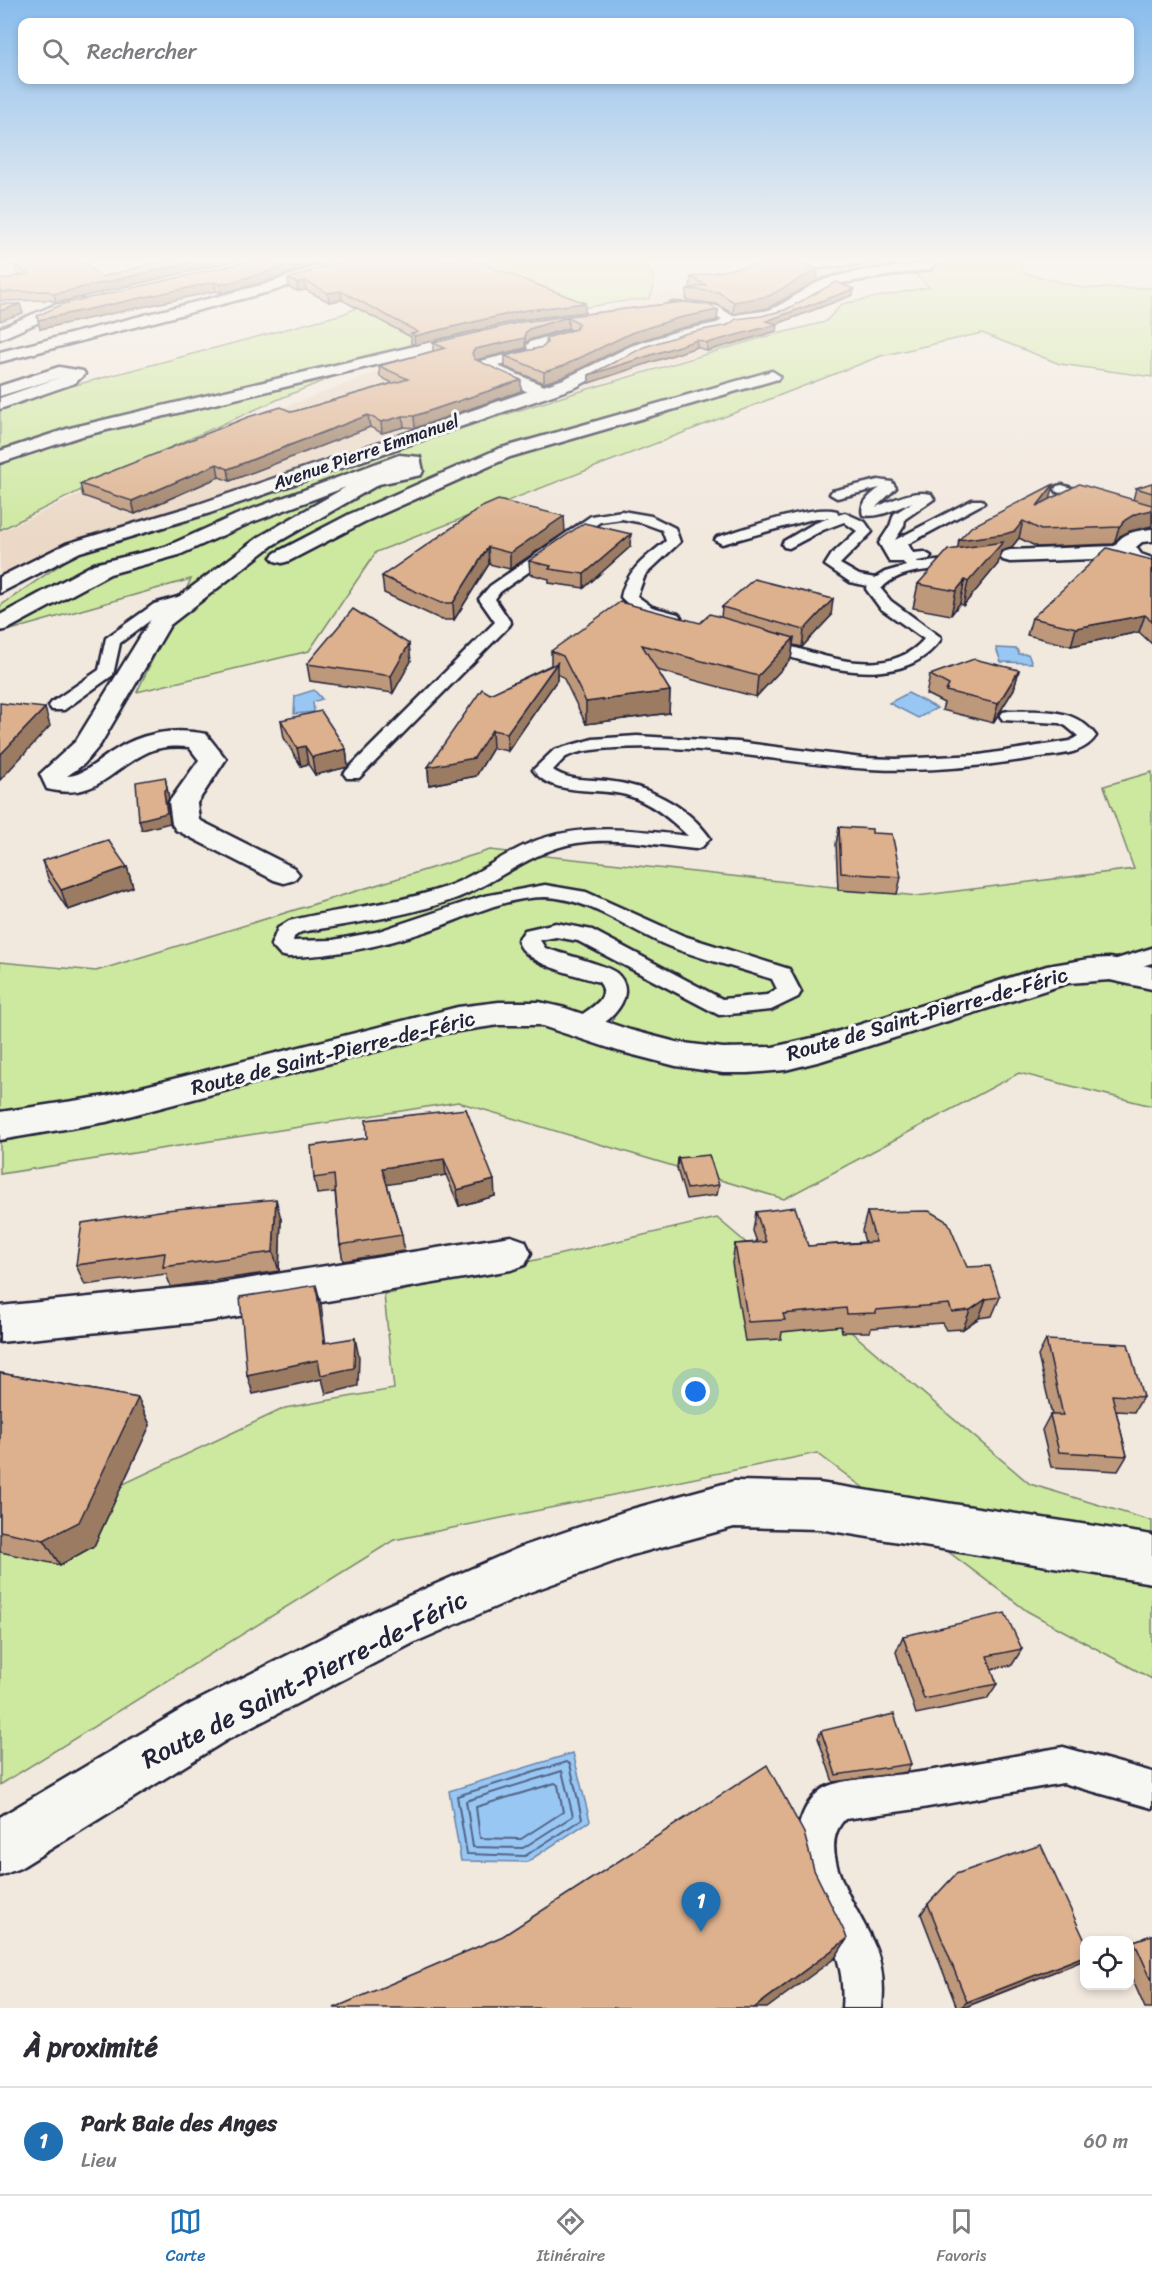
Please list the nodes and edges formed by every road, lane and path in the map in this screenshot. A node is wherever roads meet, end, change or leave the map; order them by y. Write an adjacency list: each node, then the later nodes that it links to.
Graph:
1 (17, 353): 5 (street)
2 (408, 353): 10 (street)
3 (534, 353): 8 (street)
4 (630, 353): 8 (street, Avenue Pierre Emmanuel)
5 (0, 357)
6 (772, 375): 25 (street)
7 (0, 391): 9 (street)
8 (543, 392): 27 (street, Avenue Pierre Emmanuel)
9 (0, 404)
10 (0, 457)
11 (1062, 489): 15 (lane)
12 (837, 494): 23 (lane)
13 (977, 503): 23 (lane)
14 (845, 517): 17 (lane); 18 (lane); 26 (lane)
15 (1152, 517)
16 (1152, 535): 20 (street)
17 (722, 540)
18 (789, 544)
19 (943, 552): 23 (lane)
20 (1126, 552): 21 (street); 24 (street)
21 (1004, 556)
22 (975, 561): 23 (lane)
23 (911, 563): 26 (lane)
24 (1152, 566)
25 (212, 580): 28 (street); 30 (street)
26 (877, 583): 31 (lane)
27 (0, 586)
28 (188, 599): 32 (lane); 35 (street)
29 (692, 623): 34 (lane)
30 (0, 624)
31 (748, 639)
32 (58, 706)
33 (1009, 716): 39 (lane)
34 (352, 774)
35 (284, 874)
36 (1152, 955): 37 (lane)
37 (1112, 968): 38 (street, Route de Saint-Pierre-de-Féric); 39 (street, Route de Saint-Pierre-de-Féric)
38 (1152, 978)
39 (579, 1027): 40 (street, Route de Saint-Pierre-de-Féric)
40 (0, 1126)
41 (511, 1253): 42 (street)
42 (0, 1324)
43 (1152, 1559): 45 (street, Route de Saint-Pierre-de-Féric)
44 (1152, 1790): 46 (lane)
45 (0, 1848)
46 (862, 2008)

